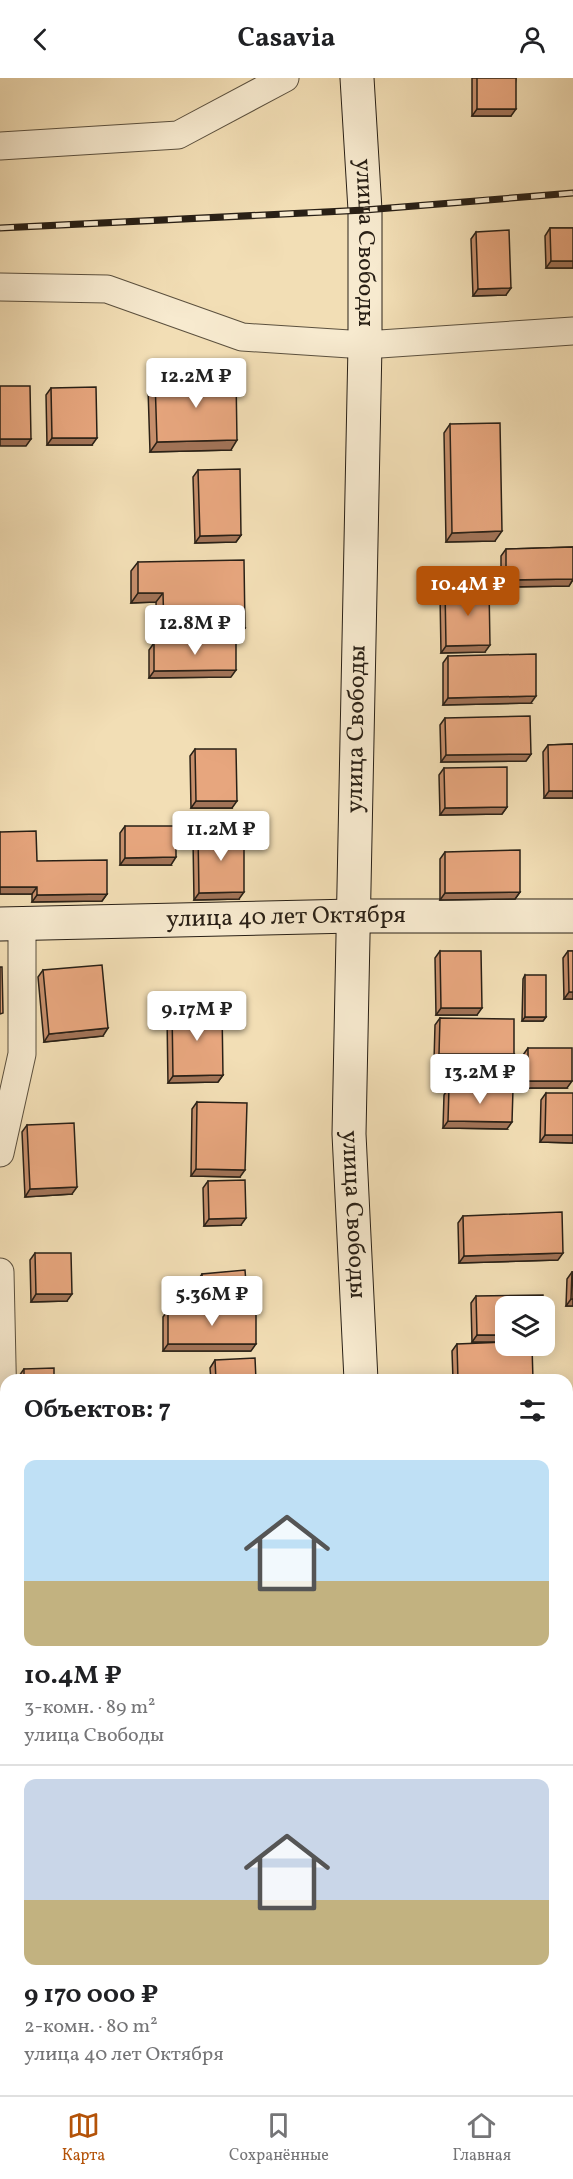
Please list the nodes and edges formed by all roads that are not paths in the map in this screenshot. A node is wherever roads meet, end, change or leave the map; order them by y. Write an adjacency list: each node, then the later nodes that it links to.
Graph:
1 (285, 78): 3 (street)
2 (357, 78): 6 (street, улица Свободы)
3 (0, 146)
4 (0, 287): 6 (street)
5 (573, 331): 6 (street)
6 (365, 345): 7 (street, улица Свободы)
7 (353, 915): 8 (street, улица 40 лет Октября); 9 (street, улица 40 лет Октября); 13 (street, улица Свободы)
8 (573, 916)
9 (11, 924): 10 (street)
10 (0, 1153)
11 (0, 1272): 12 (street)
12 (2, 1374)
13 (361, 1374)

